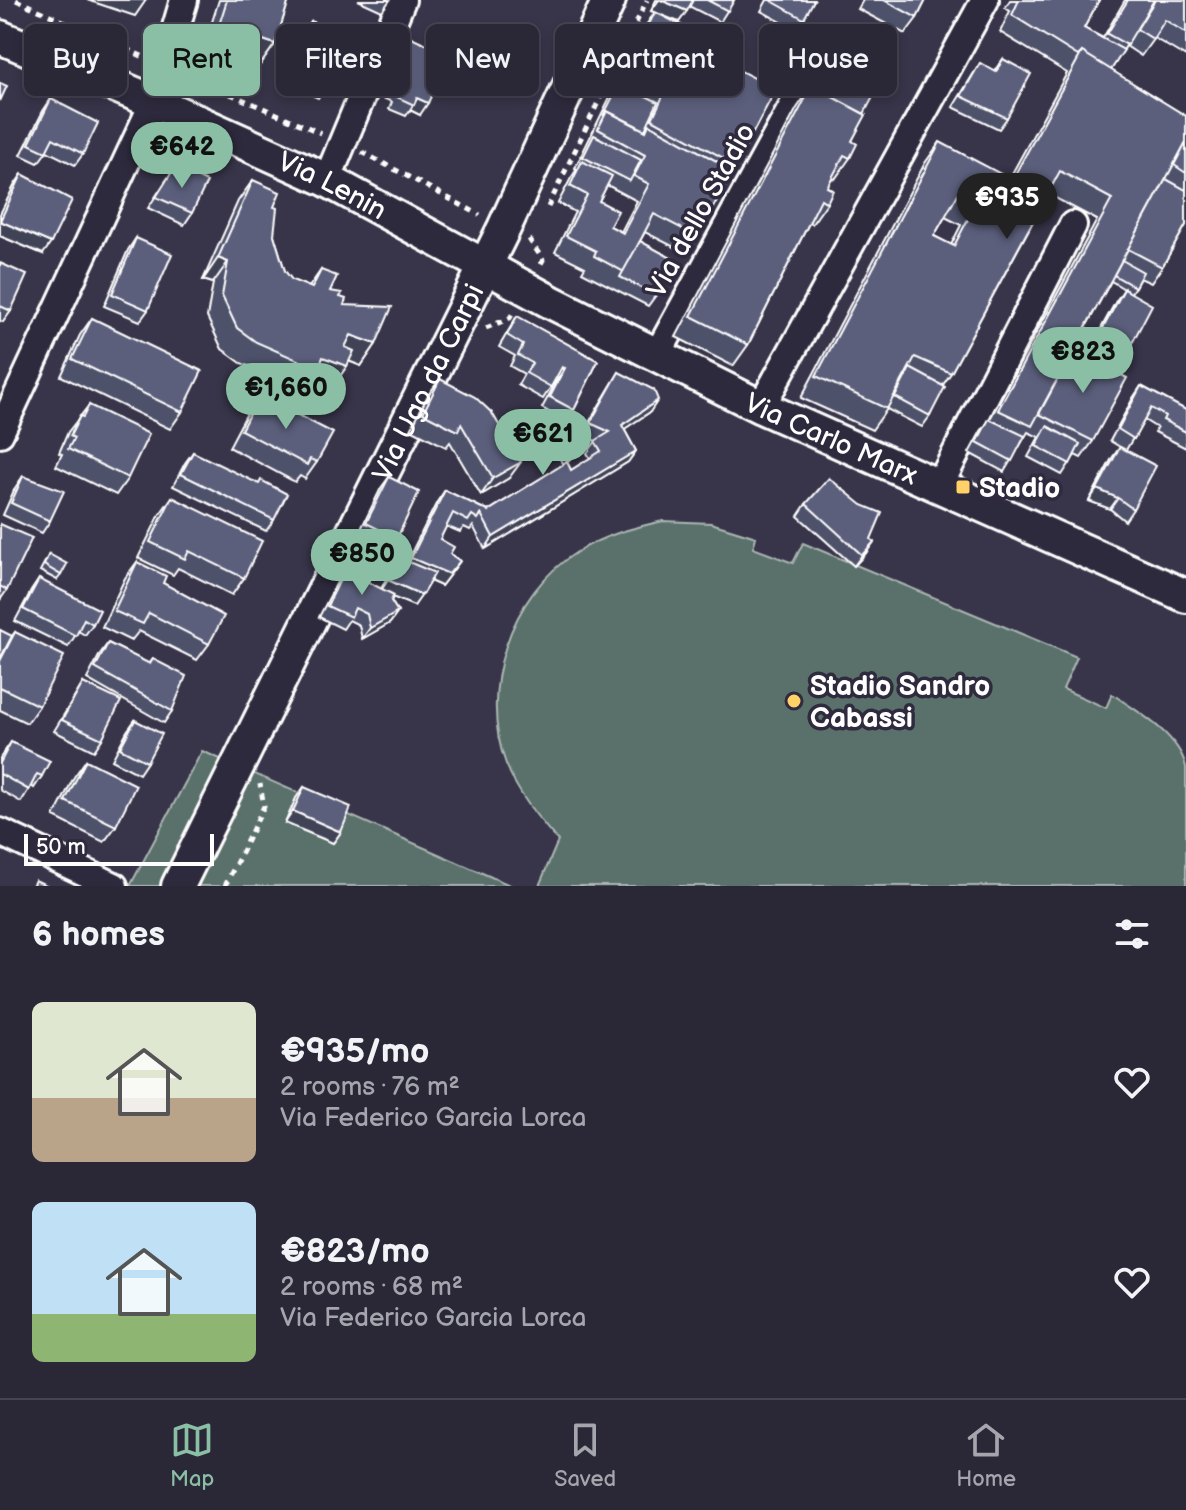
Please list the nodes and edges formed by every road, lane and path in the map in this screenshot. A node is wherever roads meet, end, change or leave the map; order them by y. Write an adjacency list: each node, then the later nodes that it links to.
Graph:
1 (16, 0): 9 (path)
2 (184, 0): 7 (street)
3 (402, 0): 14 (street)
4 (609, 0): 19 (street, Via Ugo da Carpi)
5 (647, 0): 16 (path)
6 (985, 0): 22 (street)
7 (177, 24)
8 (0, 37): 13 (street, Via Lenin)
9 (143, 56)
10 (156, 96): 13 (street)
11 (235, 96): 14 (path)
12 (798, 96): 21 (street, Via dello Stadio)
13 (154, 102): 15 (street, Via Lenin); 23 (street)
14 (342, 142): 15 (street); 19 (path)
15 (327, 180): 20 (street, Via Lenin)
16 (545, 212)
17 (1073, 225): 24 (street)
18 (539, 226): 19 (path)
19 (504, 228): 20 (street, Via Ugo da Carpi)
20 (484, 265): 21 (street, Via Carlo Marx); 28 (street, Via Ugo da Carpi)
21 (657, 355): 22 (street, Via Carlo Marx)
22 (761, 407): 24 (street, Via Carlo Marx)
23 (0, 433)
24 (938, 488): 25 (street, Via Carlo Marx)
25 (1186, 596)
26 (0, 832): 27 (street)
27 (114, 886)
28 (178, 886)

